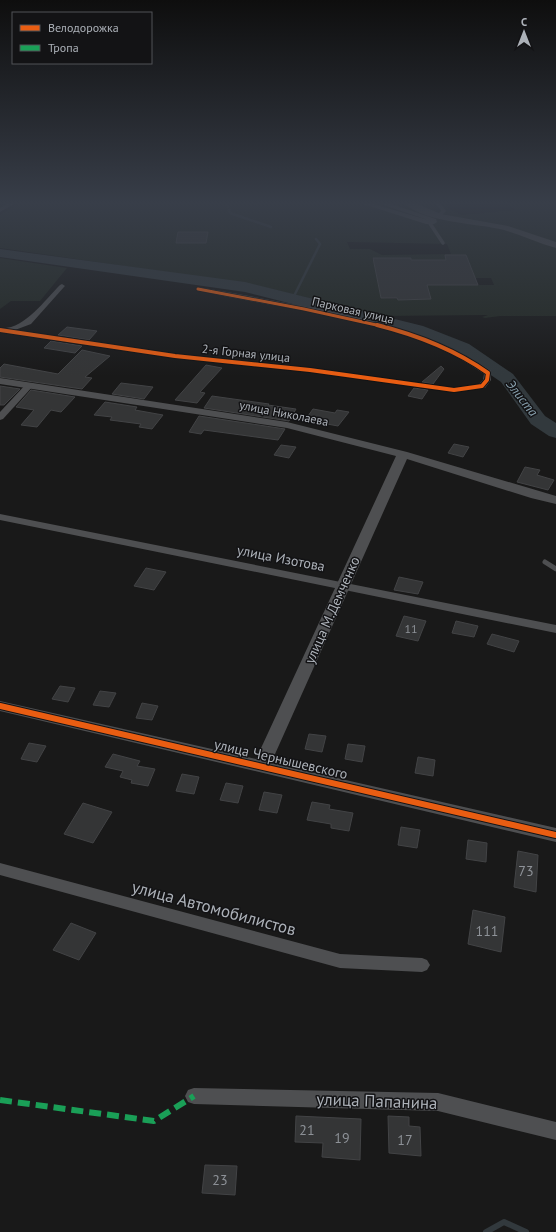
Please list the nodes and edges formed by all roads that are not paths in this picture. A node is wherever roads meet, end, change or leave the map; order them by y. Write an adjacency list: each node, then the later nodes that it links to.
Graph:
1 (62, 286): 3 (street)
2 (198, 290): 4 (street, Парковая улица)
3 (3, 331): 4 (street, 2-я Горная улица)
4 (487, 380)
5 (0, 381): 6 (street, улица Николаева)
6 (30, 385): 7 (street); 8 (street, улица Николаева)
7 (0, 417)
8 (403, 454): 9 (street, улица Николаева); 13 (street, улица М.Демченко)
9 (556, 500)
10 (0, 517): 13 (street, улица Изотова)
11 (545, 562): 12 (lane)
12 (556, 568)
13 (343, 584): 14 (street, улица Изотова); 16 (street, улица М.Демченко)
14 (556, 629)
15 (0, 706): 16 (street, улица Чернышевского)
16 (261, 766): 17 (street, улица Чернышевского)
17 (556, 835)
18 (0, 869): 19 (street, улица Автомобилистов)
19 (422, 965)
20 (194, 1096): 21 (street, улица Папанина)
21 (556, 1131)

